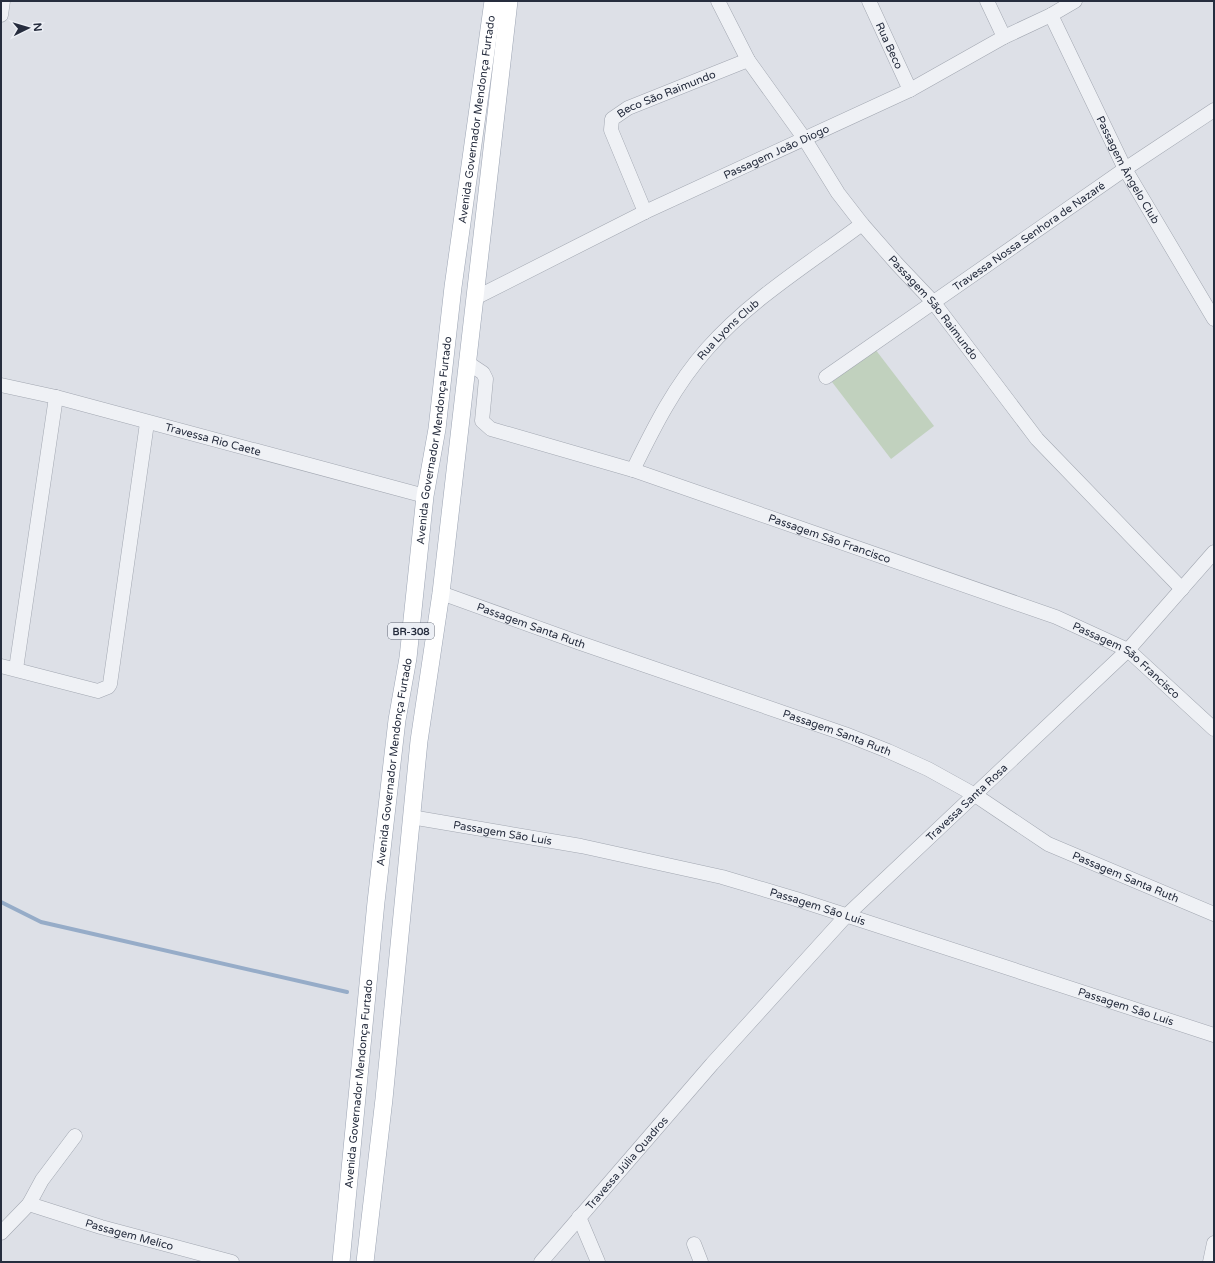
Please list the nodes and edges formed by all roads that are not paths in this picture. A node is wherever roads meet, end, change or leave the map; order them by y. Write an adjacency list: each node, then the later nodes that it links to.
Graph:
1 (3, 1): 8 (street)
2 (493, 1): 27 (main road, Avenida Governador Mendonça Furtado / BR-308)
3 (509, 1): 18 (main road, Avenida Governador Mendonça Furtado / BR-308)
4 (718, 1): 11 (street, Passagem São Raimundo)
5 (869, 1): 12 (street, Rua Beco)
6 (987, 1): 10 (street)
7 (1076, 1): 9 (street, Passagem João Diogo)
8 (1, 15)
9 (1051, 16): 10 (street, Passagem João Diogo); 15 (street, Passagem Ângelo Club)
10 (1004, 37): 12 (street, Passagem João Diogo)
11 (748, 60): 14 (street, Passagem São Raimundo); 16 (street, Beco São Raimundo)
12 (910, 90): 14 (street, Passagem João Diogo)
13 (1214, 110): 15 (street, Travessa Nossa Senhora de Nazaré)
14 (804, 138): 16 (street, Passagem João Diogo); 17 (street, Passagem São Raimundo)
15 (1125, 169): 19 (street, Travessa Nossa Senhora de Nazaré); 20 (street, Passagem Ângelo Club)
16 (645, 212): 18 (street, Passagem João Diogo)
17 (862, 224): 19 (street, Passagem São Raimundo); 26 (street, Rua Lyons Club)
18 (475, 298): 21 (main road, Avenida Governador Mendonça Furtado / BR-308)
19 (934, 303): 22 (street, Travessa Nossa Senhora de Nazaré); 29 (street, Passagem São Raimundo)
20 (1214, 319)
21 (468, 363): 26 (street, Passagem São Francisco); 30 (main road, Avenida Governador Mendonça Furtado / BR-308)
22 (826, 377)
23 (1, 385): 24 (street, Travessa Rio Caete)
24 (56, 396): 25 (street, Travessa Rio Caete); 33 (street)
25 (147, 423): 27 (street, Travessa Rio Caete); 33 (street)
26 (633, 470): 31 (street, Passagem São Francisco)
27 (426, 496): 48 (main road, Avenida Governador Mendonça Furtado / BR-308)
28 (1214, 552): 29 (street, Travessa Santa Rosa)
29 (1182, 589): 31 (street, Travessa Santa Rosa)
30 (441, 593): 35 (street, Passagem Santa Ruth); 36 (main road, Avenida Governador Mendonça Furtado / BR-308)
31 (1128, 650): 34 (street, Passagem São Francisco); 35 (street, Travessa Santa Rosa)
32 (1, 666): 33 (street)
33 (16, 669)
34 (1214, 729)
35 (975, 795): 37 (street, Passagem Santa Ruth); 38 (street, Travessa Santa Rosa)
36 (411, 817): 38 (street, Passagem São Luís); 49 (main road, Avenida Governador Mendonça Furtado / BR-308)
37 (1214, 914)
38 (846, 916): 39 (street, Passagem São Luís); 40 (street, Travessa Santa Rosa)
39 (1214, 1035)
40 (716, 1059): 43 (street, Travessa Júlia Quadros)
41 (75, 1136): 42 (street)
42 (29, 1204): 44 (street); 47 (street, Passagem Melico)
43 (579, 1217): 50 (street, Travessa Júlia Quadros); 51 (street)
44 (1, 1233)
45 (1214, 1243): 53 (street)
46 (694, 1244): 52 (street)
47 (232, 1262)
48 (341, 1262)
49 (366, 1262)
50 (541, 1262)
51 (598, 1262)
52 (701, 1262)
53 (1210, 1262)

